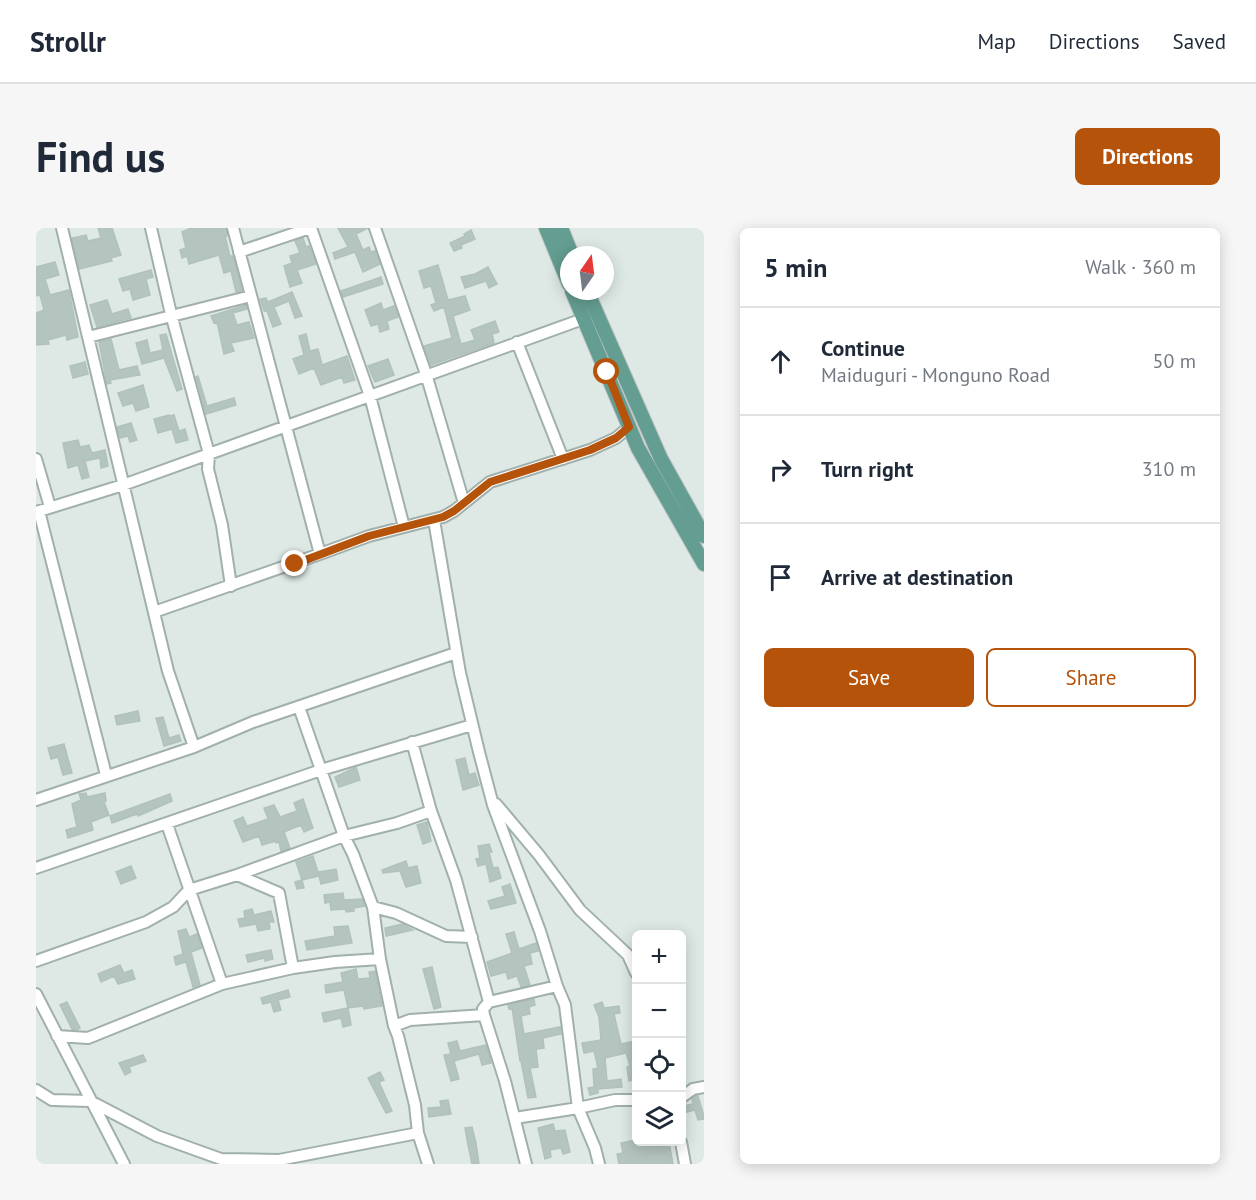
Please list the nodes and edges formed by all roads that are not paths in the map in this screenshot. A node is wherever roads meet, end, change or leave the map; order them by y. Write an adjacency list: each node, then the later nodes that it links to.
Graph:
1 (62, 228): 16 (street)
2 (151, 228): 14 (street)
3 (232, 228): 9 (street)
4 (311, 228): 9 (street); 19 (street)
5 (375, 228): 18 (street)
6 (546, 228): 10 (main road)
7 (561, 228): 8 (main road)
8 (568, 246)
9 (239, 252): 11 (street)
10 (560, 262)
11 (251, 296): 14 (street); 21 (street)
12 (576, 300): 15 (main road)
13 (591, 300): 31 (main road)
14 (171, 314): 16 (street); 22 (street)
15 (583, 319): 17 (street); 20 (main road)
16 (88, 337): 25 (street)
17 (517, 342): 18 (street); 24 (street)
18 (426, 374): 19 (street); 26 (street)
19 (370, 396): 21 (street); 30 (street)
20 (629, 427): 24 (street); 33 (main road)
21 (285, 428): 22 (street); 32 (street)
22 (209, 454): 25 (street); 34 (street)
23 (36, 459): 27 (street)
24 (563, 459): 26 (street)
25 (123, 485): 27 (street); 35 (street)
26 (464, 503): 29 (street)
27 (50, 507): 28 (street)
28 (37, 511): 42 (street)
29 (434, 520): 30 (street); 36 (street)
30 (404, 527): 32 (street)
31 (704, 536)
32 (320, 554): 34 (street)
33 (704, 564)
34 (231, 586): 35 (street)
35 (154, 612): 40 (street)
36 (456, 653): 37 (street); 38 (street)
37 (299, 707): 40 (street); 41 (street)
38 (472, 725): 39 (street); 43 (street)
39 (412, 742): 41 (street); 45 (street)
40 (194, 747): 42 (street)
41 (321, 770): 46 (street); 47 (street)
42 (106, 775): 44 (street)
43 (490, 796): 55 (street); 58 (street)
44 (36, 800)
45 (431, 811): 47 (street); 52 (street)
46 (167, 824): 48 (street); 50 (street)
47 (344, 836): 49 (street); 51 (street)
48 (36, 868)
49 (237, 875): 50 (street); 56 (street)
50 (189, 890): 54 (street); 57 (street)
51 (374, 907): 52 (street); 53 (street)
52 (472, 937): 60 (street)
53 (380, 959): 56 (street); 62 (street)
54 (36, 961)
55 (632, 964)
56 (293, 968): 57 (street)
57 (222, 984): 63 (street)
58 (557, 986): 60 (street); 69 (street)
59 (36, 994): 63 (street)
60 (489, 1002): 61 (street)
61 (484, 1016): 62 (street); 70 (street)
62 (394, 1026): 71 (street)
63 (57, 1036): 68 (street)
64 (704, 1087): 66 (street)
65 (36, 1090): 68 (street)
66 (686, 1094)
67 (632, 1100): 69 (street)
68 (90, 1101): 71 (street); 73 (street)
69 (578, 1108): 70 (street); 76 (street)
70 (514, 1118): 75 (street)
71 (418, 1133): 74 (street)
72 (682, 1146): 77 (street)
73 (124, 1164)
74 (428, 1164)
75 (526, 1164)
76 (599, 1164)
77 (685, 1164)

